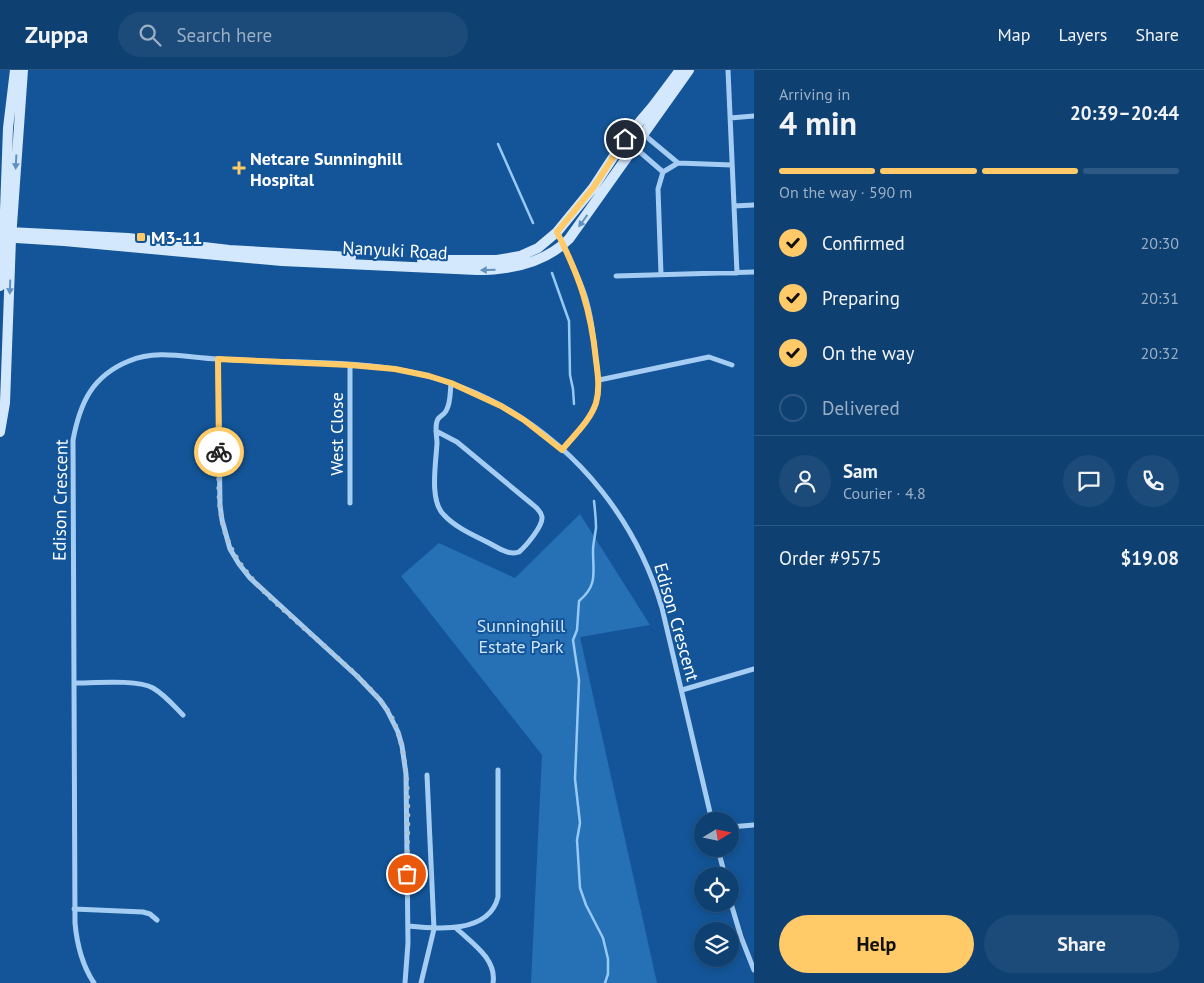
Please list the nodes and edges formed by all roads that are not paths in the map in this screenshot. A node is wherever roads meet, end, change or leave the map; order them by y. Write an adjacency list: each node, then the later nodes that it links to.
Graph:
1 (15, 70): 18 (main road)
2 (23, 70): 18 (main road, one-way to 18)
3 (680, 70): 8 (main road, Nanyuki Road)
4 (689, 70): 9 (main road, Nanyuki Road)
5 (728, 70): 7 (street)
6 (754, 116): 7 (street)
7 (730, 118): 13 (street)
8 (635, 126): 9 (street); 10 (main road, Nanyuki Road)
9 (644, 135): 11 (main road, Nanyuki Road); 12 (street)
10 (625, 139): 11 (street); 17 (main road, Nanyuki Road)
11 (634, 147): 14 (street); 19 (main road, Nanyuki Road, one-way to 19)
12 (678, 164): 13 (street); 14 (street)
13 (732, 165): 16 (street)
14 (663, 172): 22 (street)
15 (754, 205): 16 (street)
16 (734, 206): 21 (street)
17 (557, 232): 18 (main road, Nanyuki Road); 19 (street)
18 (5, 235): 19 (main road, Nanyuki Road, one-way to 18); 24 (main road); 31 (main road, one-way to 31)
19 (563, 245): 28 (street)
20 (754, 272): 21 (street)
21 (737, 273): 22 (street)
22 (661, 274): 23 (street)
23 (616, 276)
24 (0, 286)
25 (218, 359): 26 (street, Edison Crescent); 35 (street, Edison Crescent); 46 (street)
26 (350, 365): 29 (street, Edison Crescent); 33 (street, West Close)
27 (732, 365): 28 (street)
28 (598, 380): 32 (street)
29 (451, 383): 30 (street); 32 (street, Edison Crescent)
30 (436, 431): 30 (street)
31 (0, 432)
32 (562, 450): 36 (street, Edison Crescent)
33 (350, 502)
34 (754, 669): 36 (street)
35 (74, 683): 37 (street); 43 (street, Edison Crescent)
36 (682, 690): 40 (street, Edison Crescent)
37 (183, 715)
38 (498, 770): 47 (street)
39 (427, 775): 48 (street)
40 (710, 812)
41 (754, 825): 42 (street)
42 (739, 826)
43 (74, 909): 45 (street); 50 (street, Edison Crescent)
44 (734, 912): 49 (street)
45 (157, 920)
46 (408, 926): 48 (street); 51 (street)
47 (456, 928): 48 (street); 53 (street)
48 (434, 929): 52 (street)
49 (754, 970)
50 (94, 983)
51 (405, 983)
52 (421, 983)
53 (493, 983)

